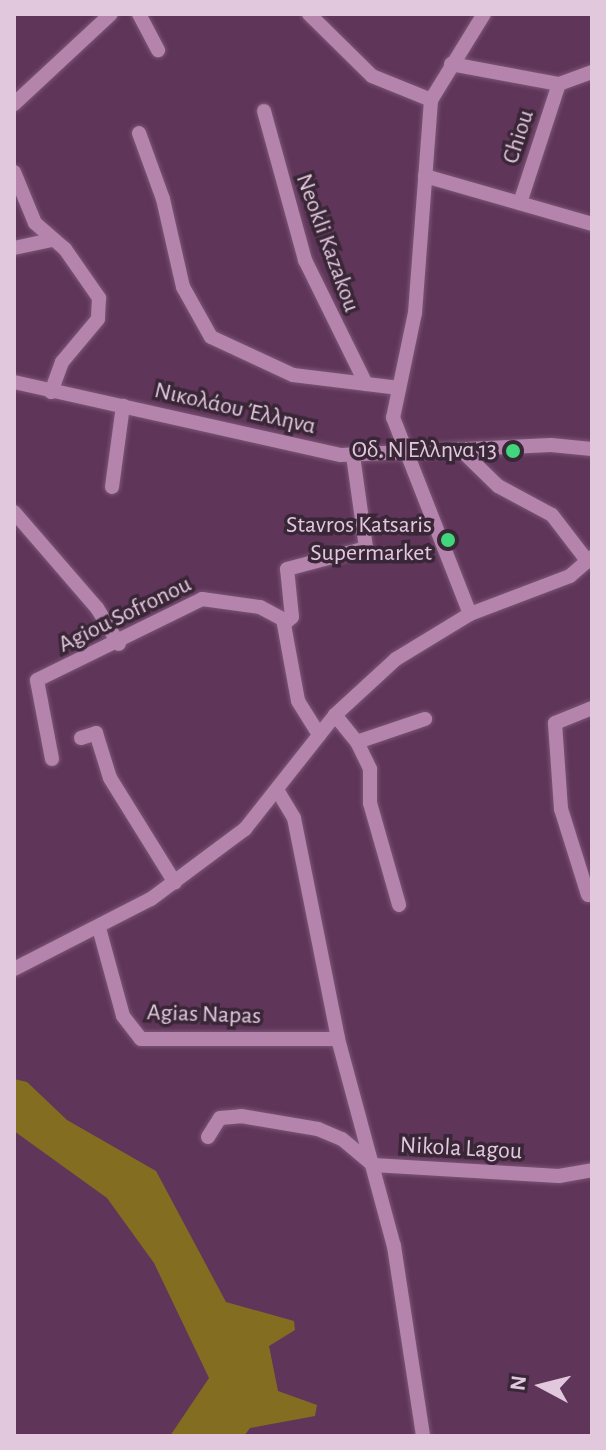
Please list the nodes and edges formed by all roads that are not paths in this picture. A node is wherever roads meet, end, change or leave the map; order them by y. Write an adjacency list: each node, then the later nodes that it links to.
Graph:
1 (111, 14): 10 (street)
2 (139, 14): 5 (street)
3 (309, 14): 9 (street)
4 (484, 14): 6 (street)
5 (158, 50)
6 (451, 64): 8 (street); 9 (street)
7 (592, 72): 8 (street)
8 (559, 84): 15 (street, Chiou)
9 (431, 100): 14 (street)
10 (14, 104)
11 (264, 111): 20 (street, Neokli Kazakou)
12 (139, 133): 20 (street)
13 (14, 172): 17 (street)
14 (425, 176): 15 (street); 21 (street)
15 (520, 203): 16 (street)
16 (592, 224)
17 (53, 240): 18 (street); 22 (street)
18 (14, 248)
19 (14, 382): 22 (street, Νικολάου Έλληνα)
20 (366, 384): 21 (street)
21 (399, 388): 26 (street)
22 (51, 392): 23 (street, Νικολάου Έλληνα)
23 (123, 406): 27 (street, Νικολάου Έλληνα); 28 (street)
24 (460, 449): 25 (street, Νικολάου Έλληνα); 26 (street, Νικολάου Έλληνα); 30 (street)
25 (592, 449)
26 (403, 451): 27 (street, Νικολάου Έλληνα); 31 (street)
27 (353, 455): 32 (street)
28 (112, 487)
29 (14, 512): 33 (street)
30 (590, 560): 31 (street)
31 (470, 614): 35 (street)
32 (285, 623): 33 (street, Agiou Sofronou); 37 (street)
33 (119, 644): 40 (street, Agiou Sofronou)
34 (592, 708): 43 (street)
35 (335, 715): 37 (street); 39 (street)
36 (425, 719): 39 (street)
37 (319, 735): 41 (street)
38 (81, 738): 42 (street)
39 (357, 742): 44 (street)
40 (52, 759)
41 (279, 793): 42 (street); 47 (street)
42 (175, 883): 45 (street)
43 (588, 895)
44 (399, 905)
45 (99, 928): 46 (street); 47 (street, Agias Napas)
46 (14, 969)
47 (338, 1039): 49 (street)
48 (208, 1137): 49 (street, Nikola Lagou)
49 (373, 1165): 50 (street, Nikola Lagou); 51 (street)
50 (592, 1170)
51 (423, 1436)

